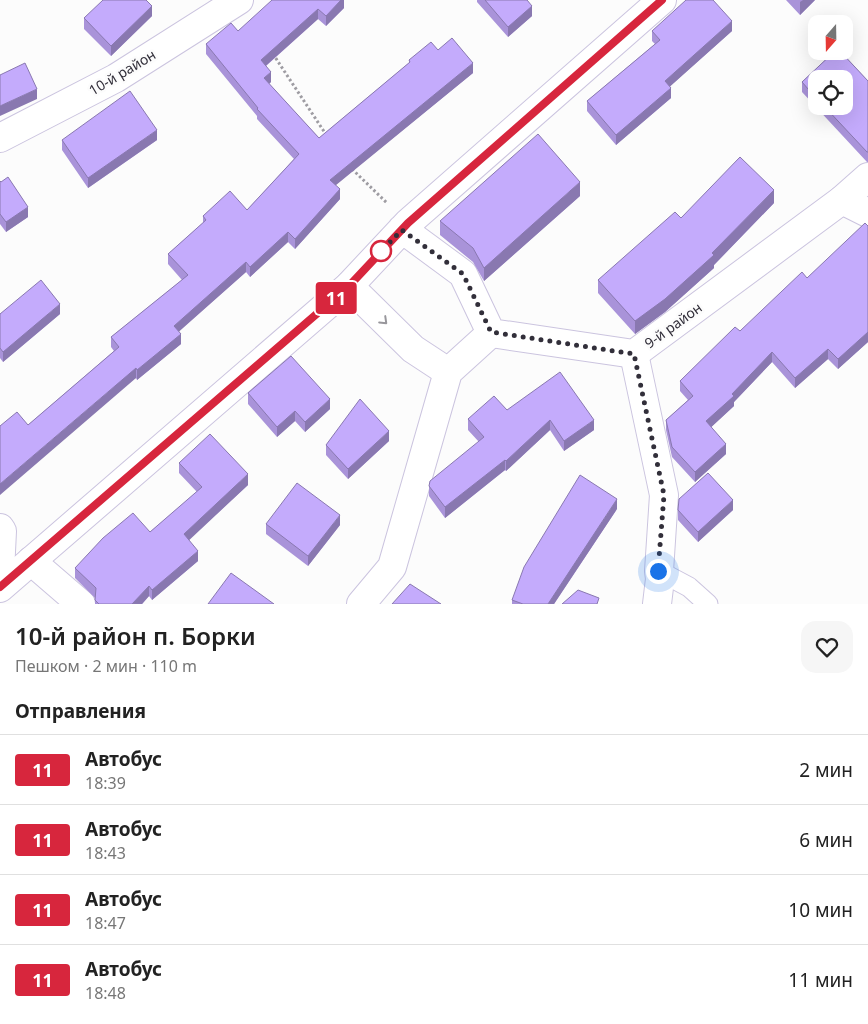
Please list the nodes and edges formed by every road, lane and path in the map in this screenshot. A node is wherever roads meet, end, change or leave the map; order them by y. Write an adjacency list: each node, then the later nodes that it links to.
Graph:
1 (240, 0): 4 (street, 10-й район)
2 (662, 0): 10 (street)
3 (270, 50): 5 (path)
4 (0, 138)
5 (333, 144)
6 (348, 165): 10 (path)
7 (868, 177): 8 (street, 9-й район)
8 (842, 200): 9 (street); 13 (street, 9-й район)
9 (868, 213)
10 (405, 226): 11 (street); 12 (street)
11 (349, 286): 14 (street, one-way to 14); 16 (street)
12 (491, 332): 13 (street); 14 (street)
13 (634, 354): 17 (street, 9-й район)
14 (448, 372): 21 (street)
15 (0, 528): 18 (street)
16 (31, 562): 19 (street); 20 (street)
17 (658, 571): 22 (street, 9-й район); 23 (lane)
18 (0, 572)
19 (0, 588)
20 (81, 604)
21 (362, 604)
22 (657, 604)
23 (708, 604)

